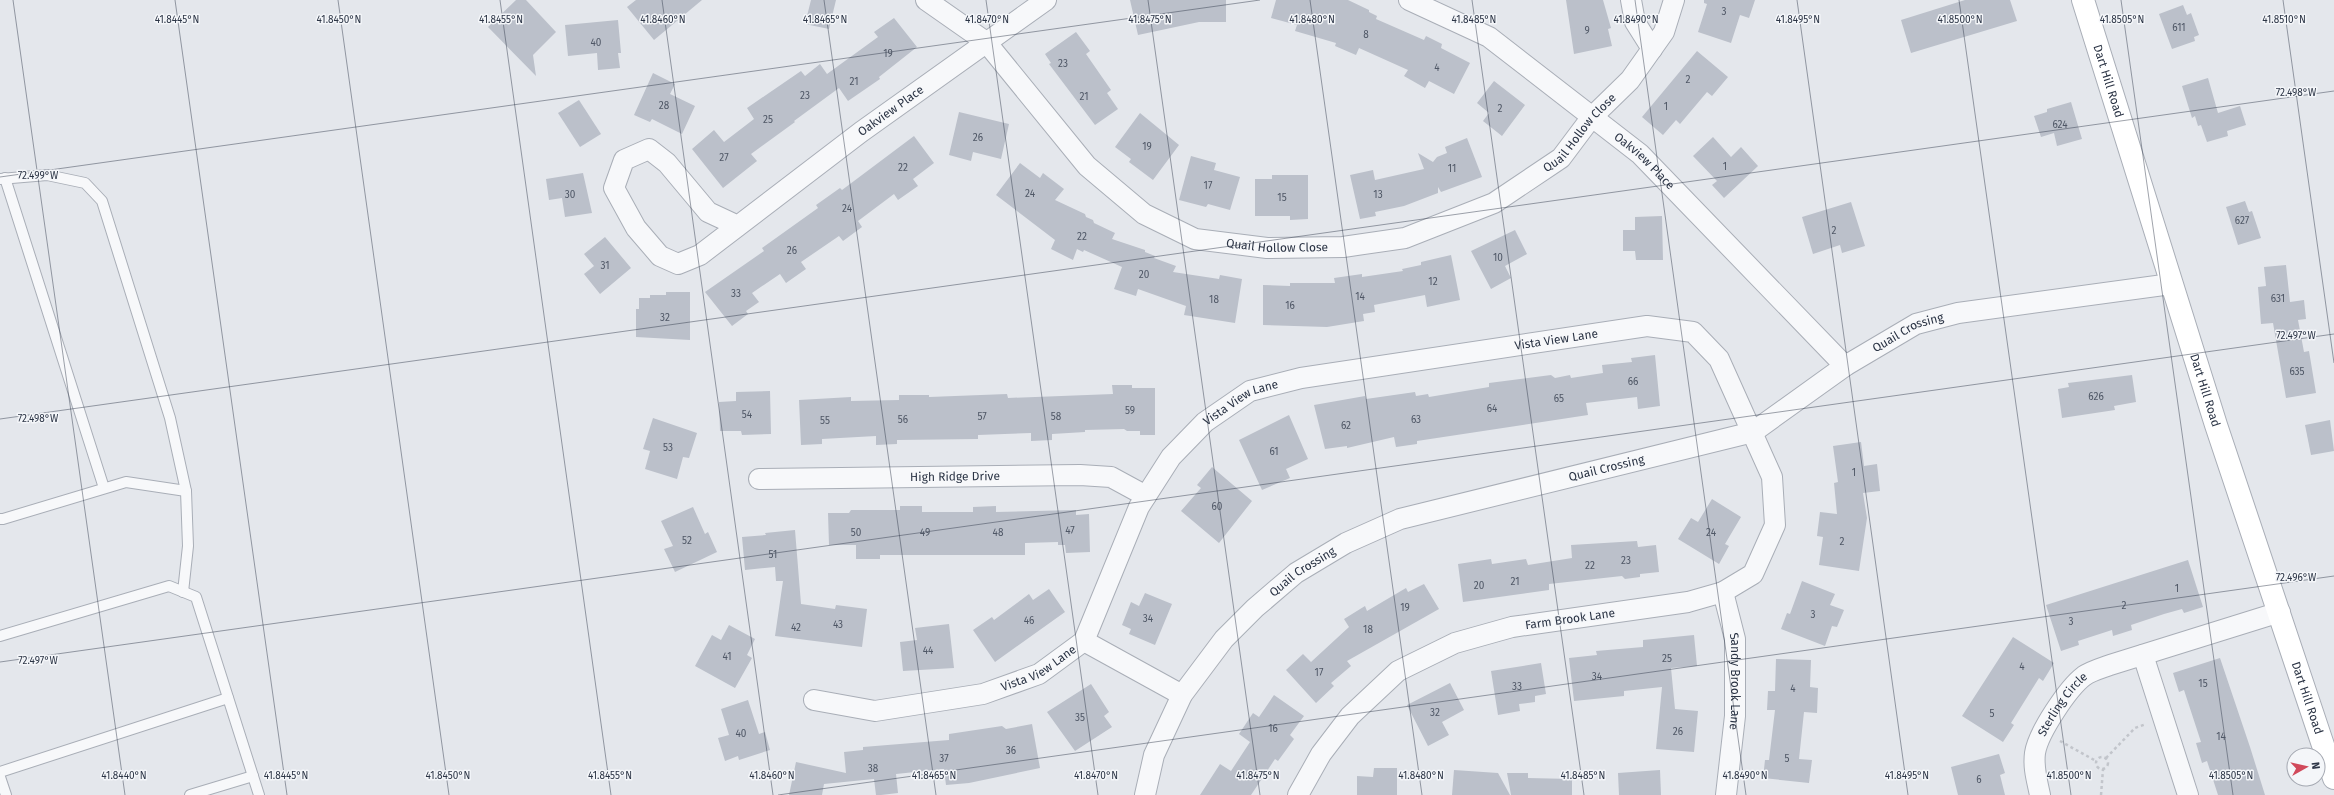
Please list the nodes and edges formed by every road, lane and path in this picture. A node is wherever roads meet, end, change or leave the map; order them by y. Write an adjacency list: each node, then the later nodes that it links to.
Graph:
1 (926, 0): 7 (street, Quail Hollow Close)
2 (1046, 0): 7 (street, Oakview Place)
3 (1409, 0): 9 (street, Oakview Place)
4 (1631, 0): 8 (street)
5 (1674, 0): 8 (street, Quail Hollow Close)
6 (2083, 0): 12 (main road, Dart Hill Road)
7 (986, 42): 9 (street, Quail Hollow Close); 11 (street, Oakview Place)
8 (1652, 49): 9 (street, Quail Hollow Close)
9 (1592, 118): 13 (street, Oakview Place)
10 (3, 179): 16 (lane); 17 (lane)
11 (738, 226): 11 (street, Oakview Place)
12 (2171, 284): 13 (street, Quail Crossing); 22 (main road, Dart Hill Road)
13 (1845, 366): 14 (street, Quail Crossing)
14 (1753, 432): 18 (street, Vista View Lane); 21 (street, Farm Brook Lane); 26 (street, Quail Crossing)
15 (758, 479): 18 (street, High Ridge Drive)
16 (104, 488): 17 (lane); 19 (lane)
17 (186, 491): 20 (lane)
18 (1146, 496): 24 (street, Vista View Lane)
19 (0, 518)
20 (183, 592): 23 (lane); 27 (lane)
21 (1723, 592): 42 (street, Farm Brook Lane); 43 (street, Sandy Brook Lane)
22 (2280, 612): 25 (street, Sterling Circle); 37 (main road, Dart Hill Road)
23 (0, 636)
24 (1084, 641): 26 (street); 28 (street, Vista View Lane)
25 (2143, 655): 29 (street); 44 (street, Sterling Circle)
26 (1182, 695): 41 (street, Quail Crossing)
27 (228, 698): 34 (lane); 35 (lane)
28 (814, 700)
29 (2162, 718): 31 (path); 46 (street)
30 (2066, 745): 32 (path)
31 (2106, 758): 32 (path); 33 (path)
32 (2096, 761): 33 (path)
33 (2103, 768): 45 (path)
34 (0, 772)
35 (253, 776): 39 (lane); 40 (lane)
36 (0, 777): 38 (lane)
37 (2334, 778)
38 (6, 795)
39 (190, 795)
40 (259, 795)
41 (1145, 795)
42 (1298, 795)
43 (1726, 795)
44 (2040, 795)
45 (2101, 795)
46 (2188, 795)

